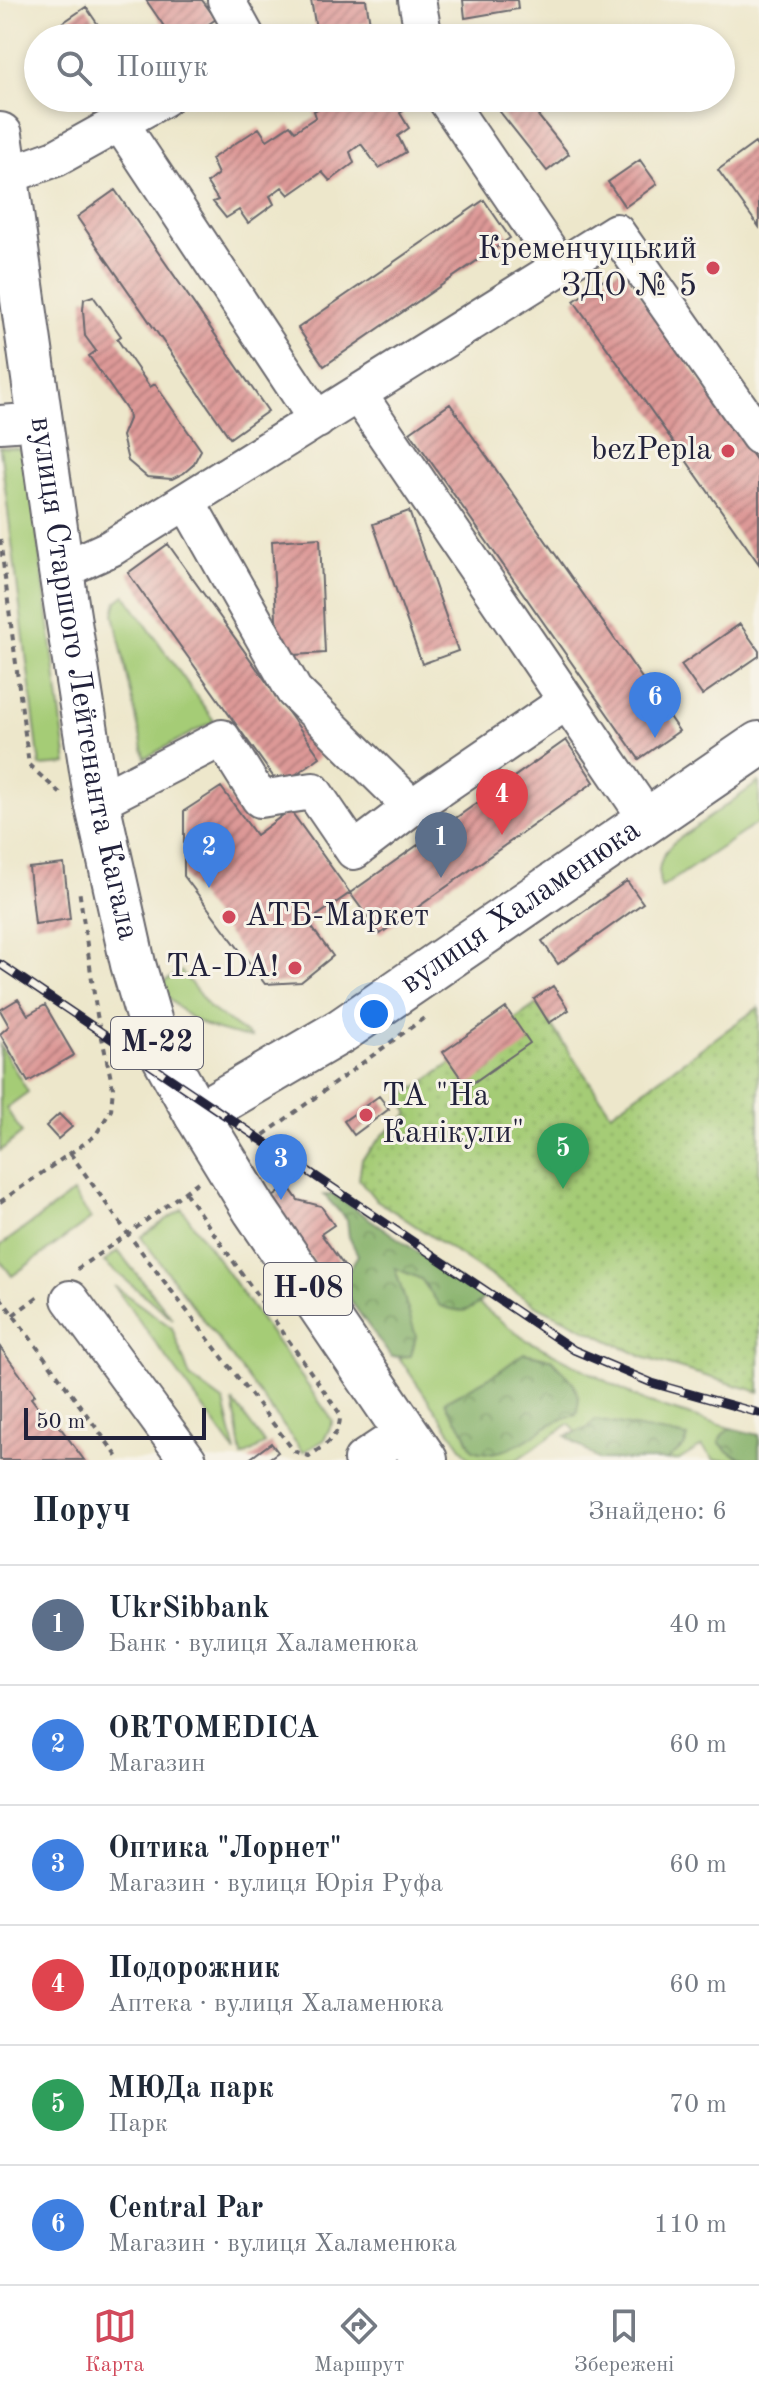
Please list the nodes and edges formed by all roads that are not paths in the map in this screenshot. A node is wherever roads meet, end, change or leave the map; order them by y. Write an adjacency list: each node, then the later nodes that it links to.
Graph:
1 (226, 0): 3 (street)
2 (417, 0): 4 (street)
3 (239, 24)
4 (421, 24)
5 (139, 112): 7 (street)
6 (455, 112): 9 (street)
7 (120, 123): 8 (street); 11 (street)
8 (3, 155): 12 (main road, вулиця Старшого Лейтенанта Кагала / М-22)
9 (560, 267): 10 (street); 13 (street)
10 (358, 394): 11 (street); 16 (street)
11 (317, 420): 14 (street)
12 (21, 423): 15 (main road, вулиця Старшого Лейтенанта Кагала / М-22)
13 (759, 436)
14 (187, 502): 15 (street); 19 (street)
15 (61, 571): 18 (main road, вулиця Старшого Лейтенанта Кагала / М-22)
16 (567, 701): 19 (street); 20 (street)
17 (759, 744): 20 (main road, вулиця Халаменюка / М-22)
18 (82, 800): 19 (street); 21 (main road, вулиця Старшого Лейтенанта Кагала / М-22)
19 (412, 807)
20 (648, 820): 21 (main road, вулиця Халаменюка / М-22)
21 (197, 1115): 23 (main road, Н-08)
22 (70, 1299): 24 (street)
23 (415, 1446): 25 (street)
24 (188, 1460)
25 (362, 1460)

